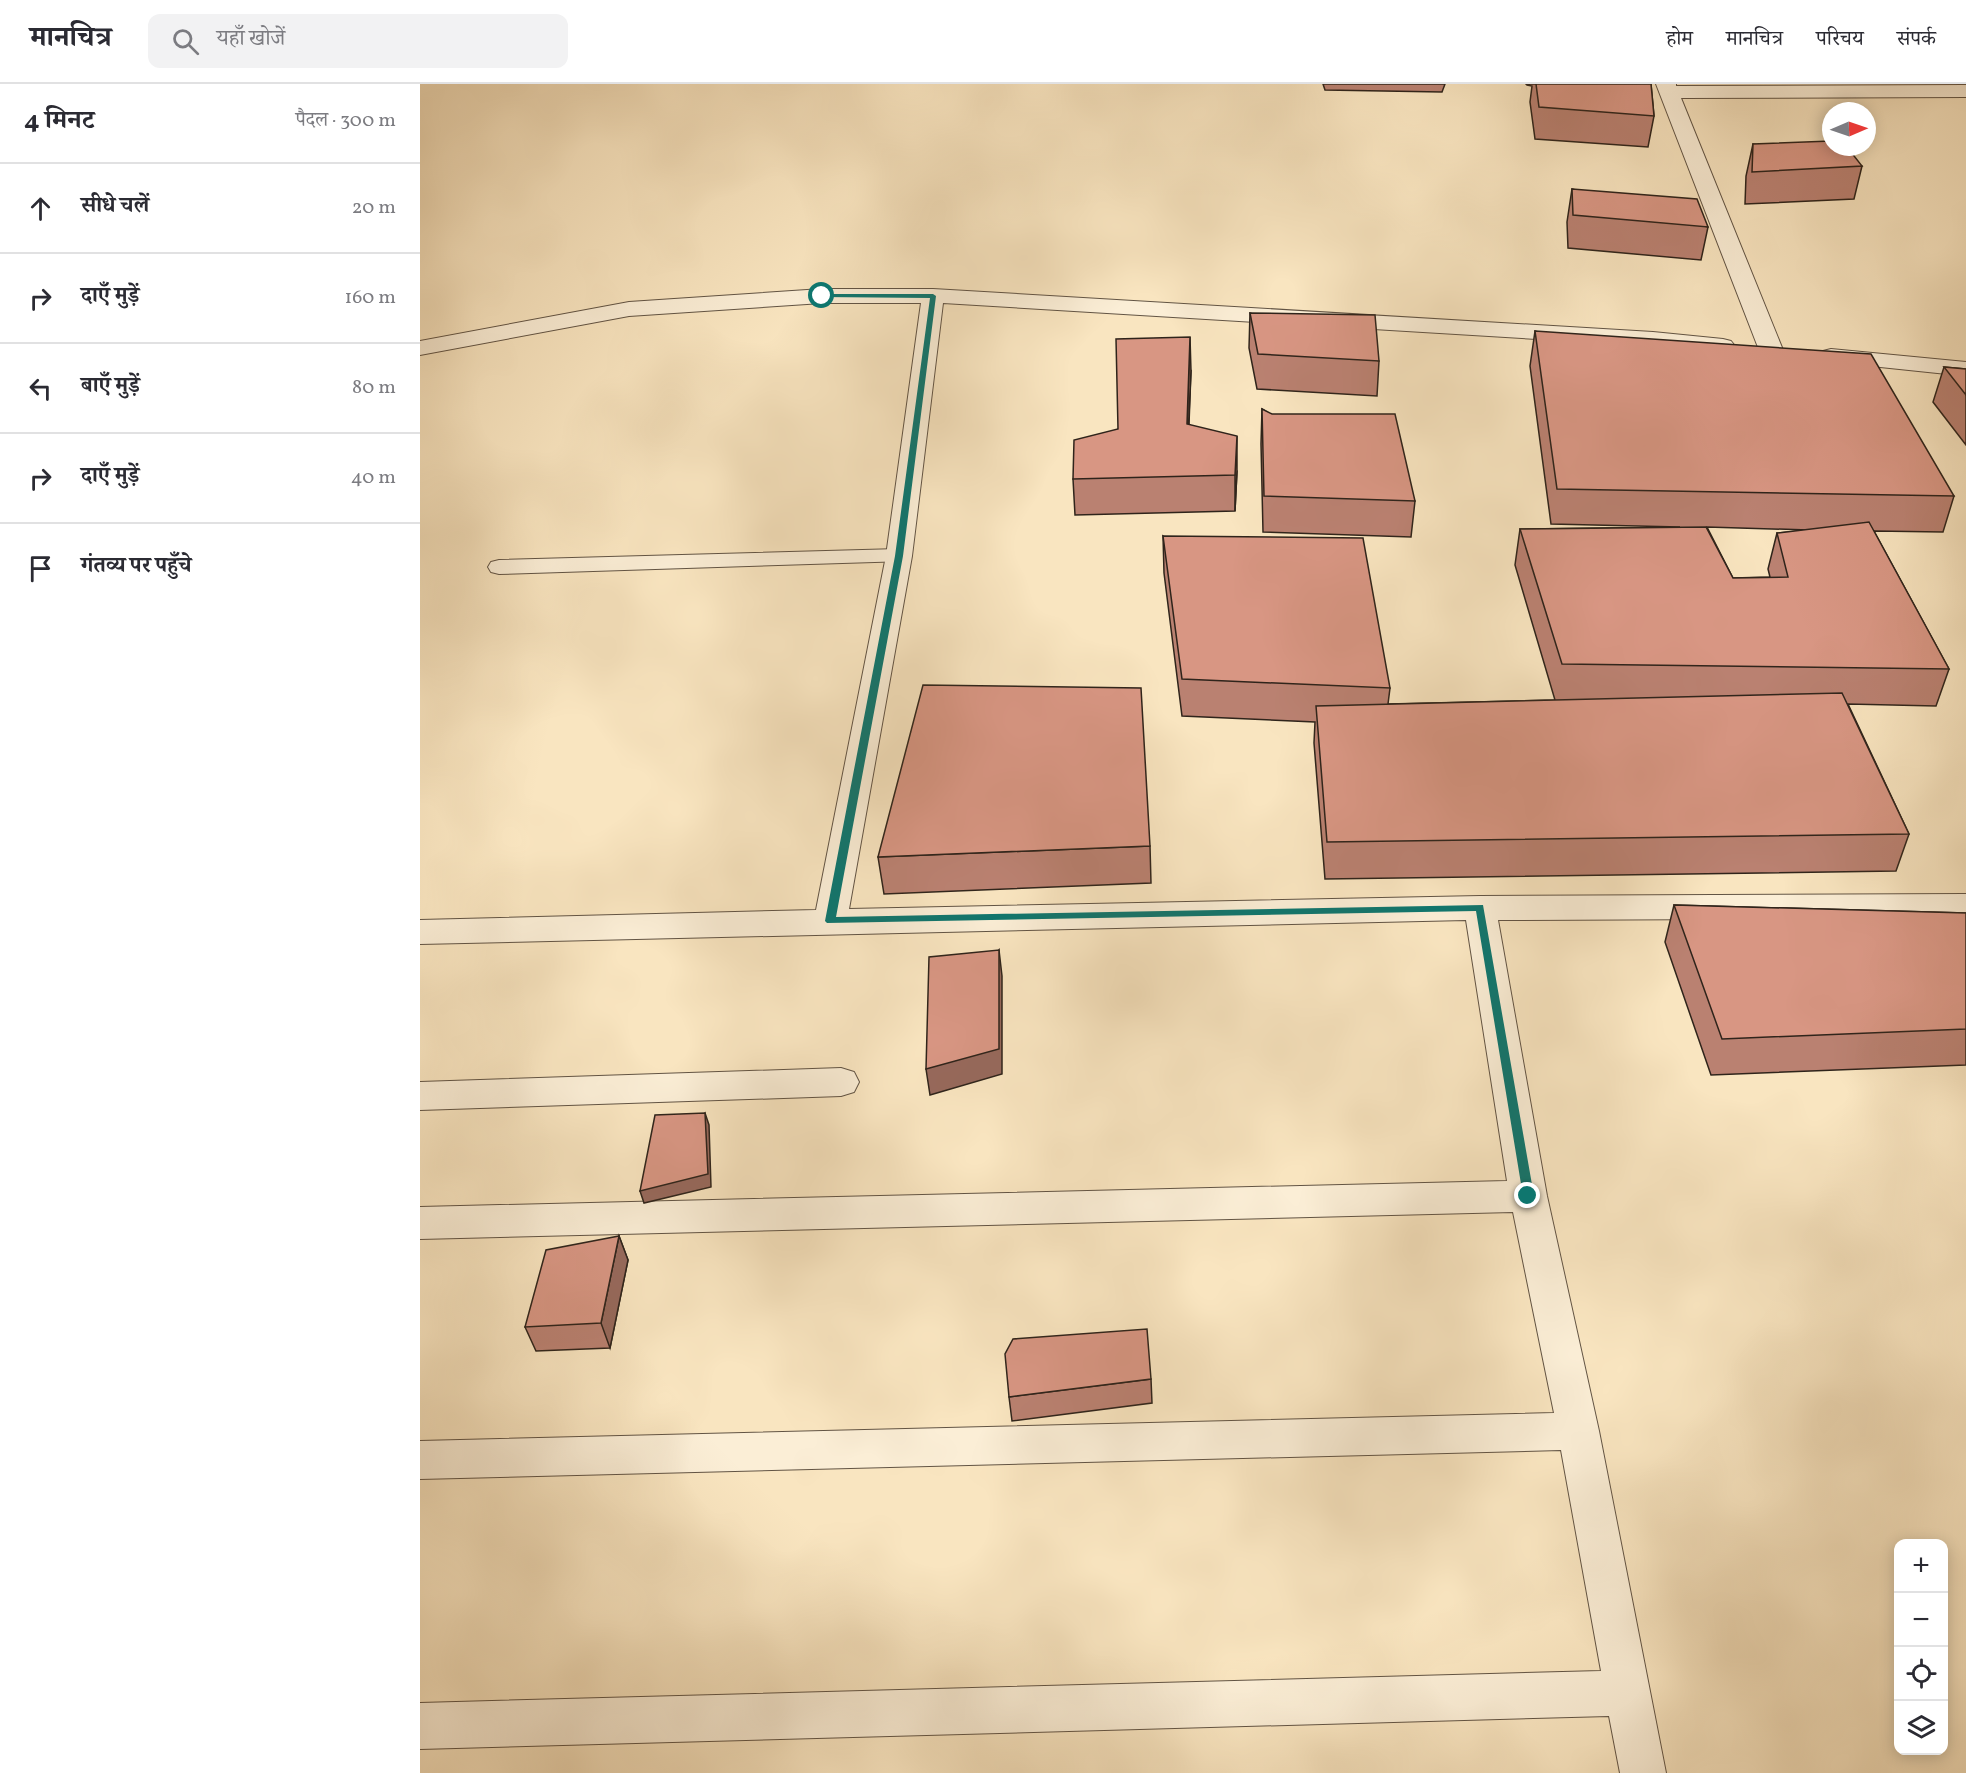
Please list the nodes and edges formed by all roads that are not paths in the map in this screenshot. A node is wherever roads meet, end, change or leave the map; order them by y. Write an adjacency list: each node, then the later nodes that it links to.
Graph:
1 (1668, 88): 2 (street); 5 (street)
2 (1966, 91)
3 (933, 296): 4 (street); 5 (street); 7 (street)
4 (420, 348)
5 (1790, 352): 6 (street)
6 (1966, 369)
7 (899, 556): 8 (lane); 11 (street)
8 (499, 567)
9 (1966, 906): 10 (street)
10 (1480, 908): 11 (street); 15 (street)
11 (830, 921): 12 (street)
12 (420, 932)
13 (841, 1082): 14 (street)
14 (420, 1096)
15 (1528, 1196): 16 (street); 17 (street)
16 (420, 1223)
17 (1578, 1431): 18 (street); 19 (street)
18 (420, 1460)
19 (1629, 1693): 20 (street); 21 (street)
20 (420, 1726)
21 (1643, 1773)

